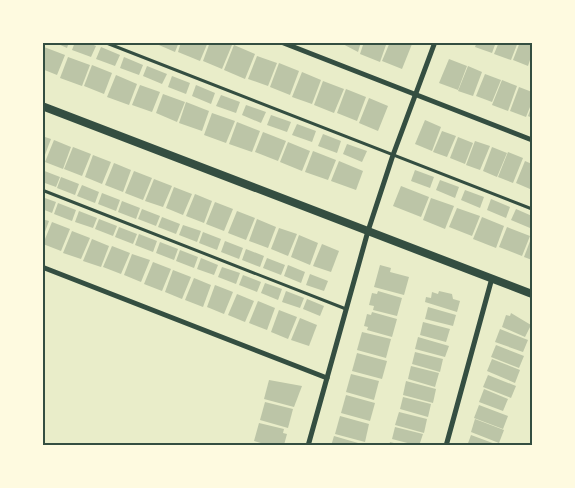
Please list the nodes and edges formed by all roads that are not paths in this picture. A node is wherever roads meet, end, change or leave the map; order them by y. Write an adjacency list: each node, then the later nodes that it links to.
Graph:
1 (104, 42): 7 (lane)
2 (281, 42): 4 (street)
3 (435, 42): 4 (street)
4 (415, 94): 6 (street); 7 (street)
5 (42, 106): 10 (street)
6 (532, 140)
7 (393, 155): 9 (lane); 10 (street)
8 (42, 190): 14 (lane)
9 (532, 209)
10 (368, 231): 12 (street); 14 (street)
11 (42, 267): 15 (street)
12 (492, 278): 13 (street); 17 (street)
13 (532, 294)
14 (346, 309): 15 (street)
15 (327, 378): 16 (street)
16 (308, 446)
17 (446, 446)

